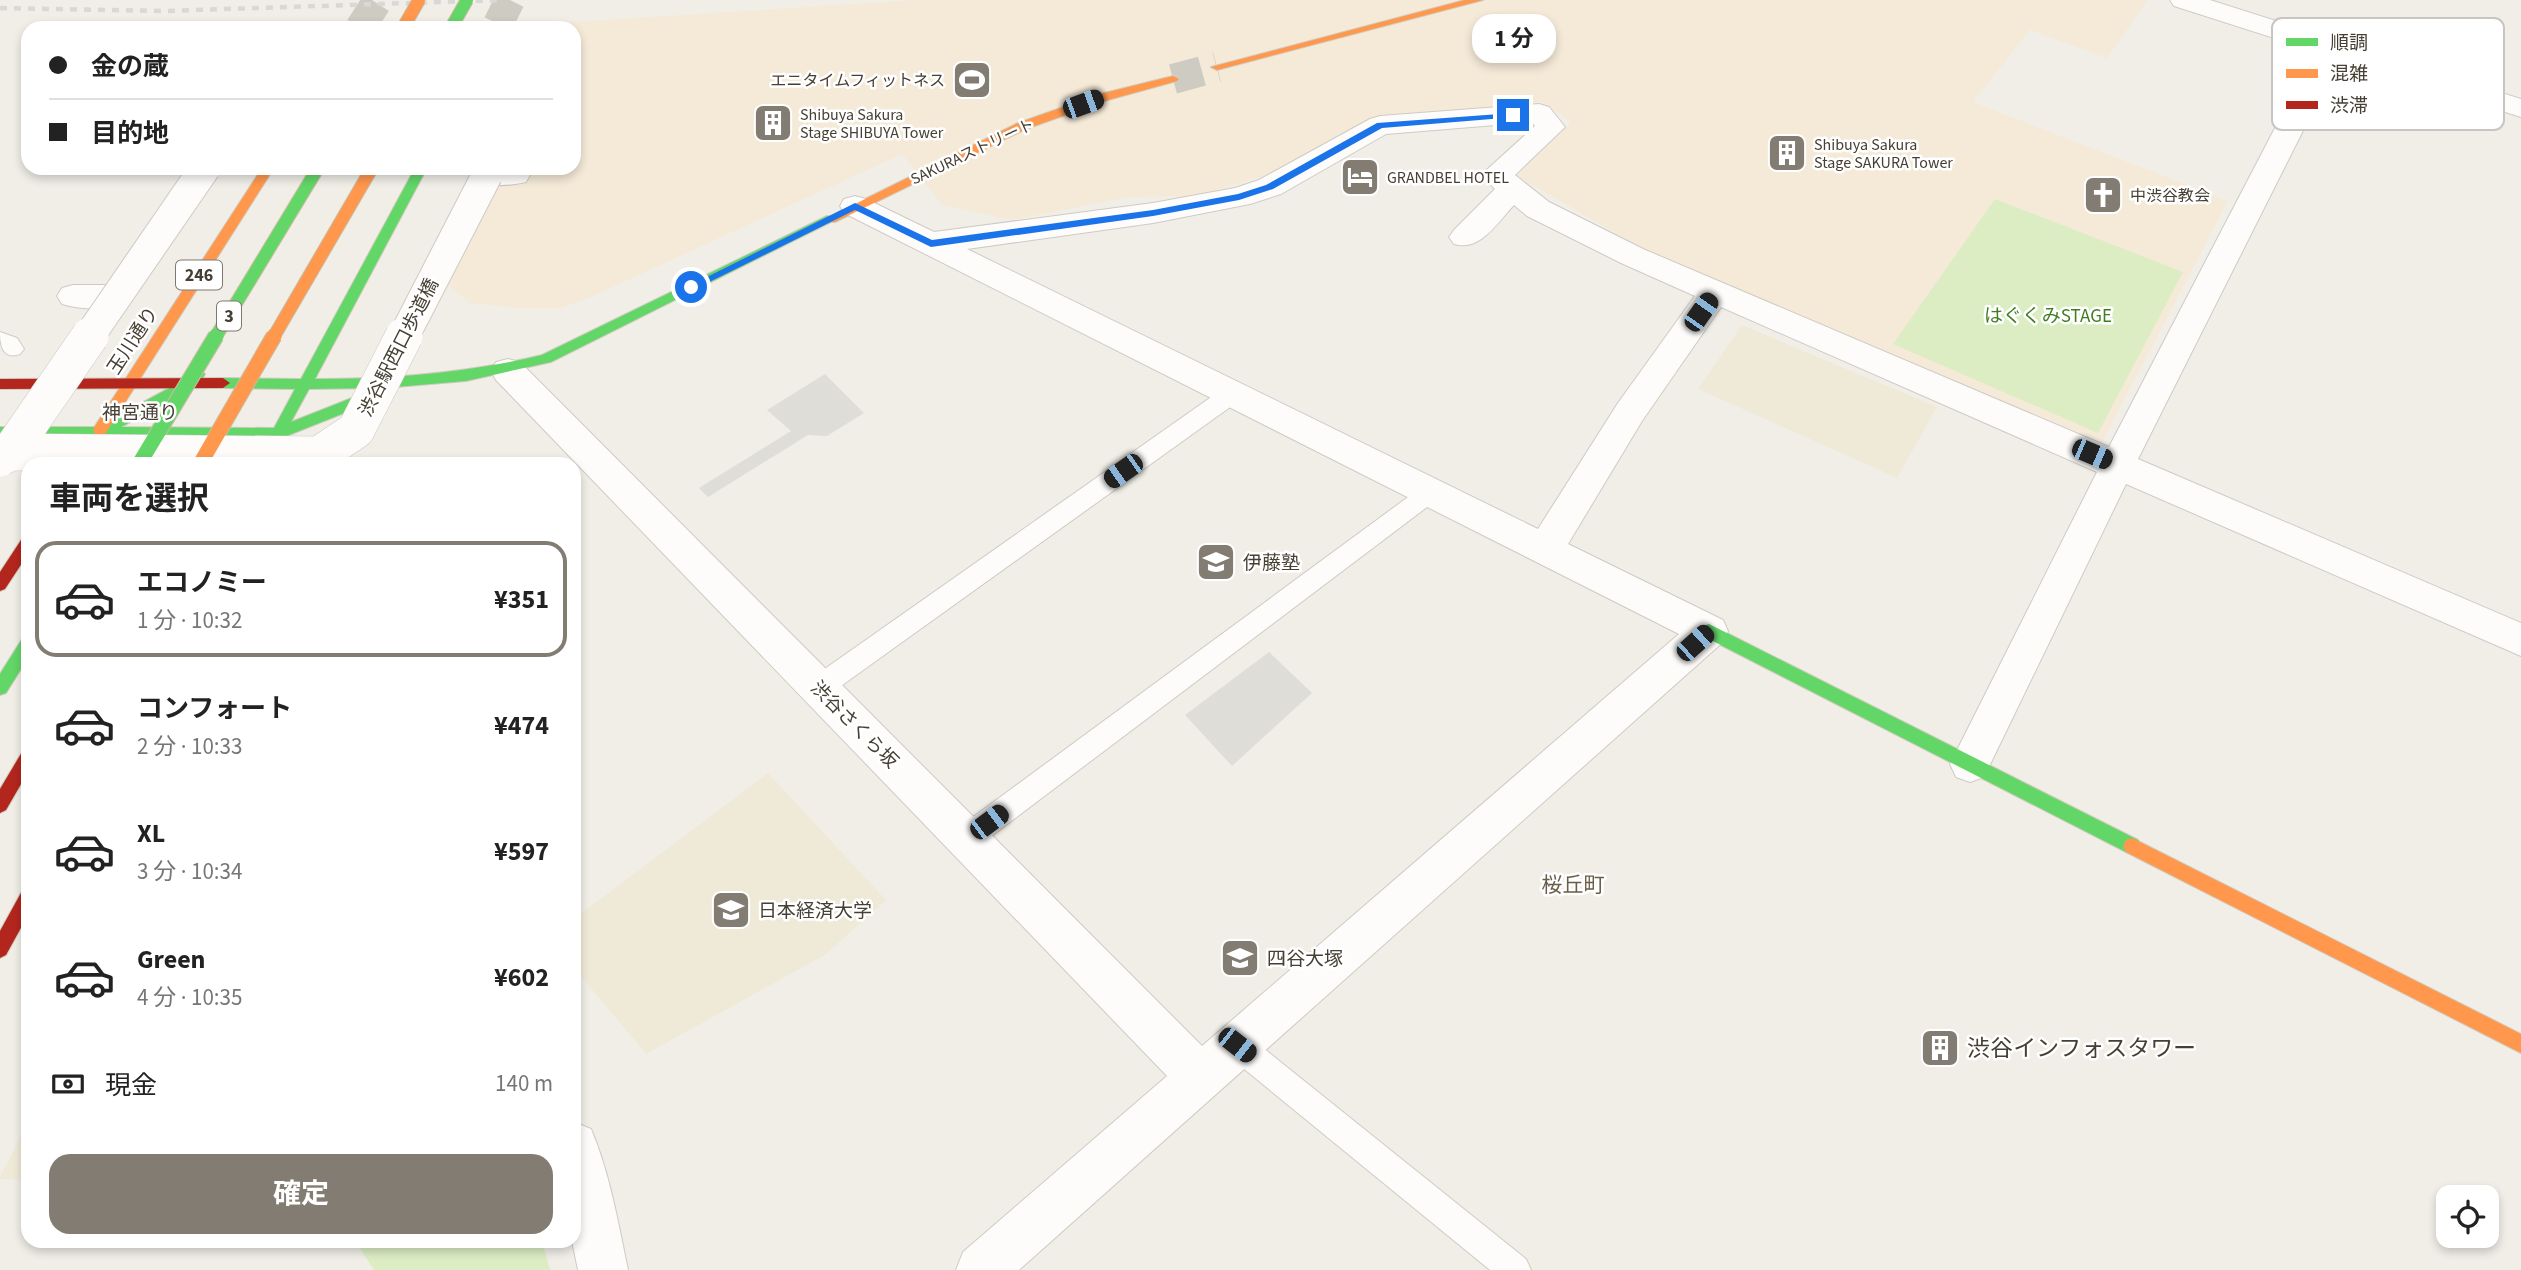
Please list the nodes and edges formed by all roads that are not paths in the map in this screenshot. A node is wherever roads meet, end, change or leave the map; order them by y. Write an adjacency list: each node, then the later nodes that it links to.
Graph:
1 (419, 0): 5 (main road, bridge)
2 (467, 0): 6 (main road, bridge)
3 (1478, 0): 8 (main road)
4 (2183, 0): 7 (street)
5 (406, 21)
6 (455, 21)
7 (2272, 28)
8 (1217, 67)
9 (1173, 79): 22 (main road, SAKURAストリート)
10 (2504, 103): 11 (street)
11 (2521, 108)
12 (2289, 130): 43 (street)
13 (200, 175): 27 (street, bridge)
14 (263, 175): 29 (main road, 玉川通り / 246)
15 (316, 175): 30 (main road, 246)
16 (316, 175): 40 (main road, 3, bridge)
17 (361, 175): 31 (main road)
18 (368, 175): 41 (main road, bridge)
19 (417, 175): 32 (main road)
20 (492, 175): 38 (street, 渋谷駅西口歩道橋, bridge)
21 (1513, 189): 23 (street); 24 (street); 25 (street)
22 (855, 206): 24 (street); 28 (main road, SAKURAストリート)
23 (1465, 237)
24 (931, 243): 35 (street)
25 (1716, 291): 43 (street); 45 (street)
26 (73, 296): 27 (street)
27 (117, 296): 38 (street, bridge)
28 (508, 371): 34 (main road, SAKURAストリート); 52 (street, 渋谷さくら坂)
29 (130, 382): 30 (main road, 神宮通り); 33 (main road, 神宮通り); 37 (main road, 玉川通り / 246)
30 (193, 382): 31 (main road, 神宮通り); 37 (main road, 246)
31 (242, 383): 32 (main road, 神宮通り); 36 (main road)
32 (307, 383): 34 (main road, 神宮通り); 36 (main road)
33 (0, 384)
34 (401, 385): 36 (main road)
35 (1232, 394): 44 (street); 52 (lane)
36 (270, 428): 37 (main road, 神宮通り); 42 (main road)
37 (98, 433): 38 (main road, 神宮通り); 39 (main road, 玉川通り / 246)
38 (3, 447)
39 (82, 457)
40 (143, 457)
41 (204, 457)
42 (264, 457)
43 (2118, 464): 49 (street); 53 (street)
44 (1431, 492): 45 (street); 56 (lane)
45 (1545, 549): 48 (street)
46 (21, 552): 47 (main road)
47 (0, 585)
48 (1709, 631): 53 (main road); 60 (street)
49 (2521, 640)
50 (21, 654): 51 (main road)
51 (0, 688)
52 (818, 688): 56 (street, 渋谷さくら坂)
53 (1970, 764): 59 (main road)
54 (21, 769): 55 (main road)
55 (0, 805)
56 (967, 838): 61 (street, 渋谷さくら坂)
57 (21, 910): 58 (main road)
58 (0, 949)
59 (2521, 1044)
60 (1237, 1045): 61 (street); 65 (lane)
61 (1200, 1078): 64 (street)
62 (581, 1169): 63 (street)
63 (603, 1270)
64 (981, 1270)
65 (1515, 1270)

